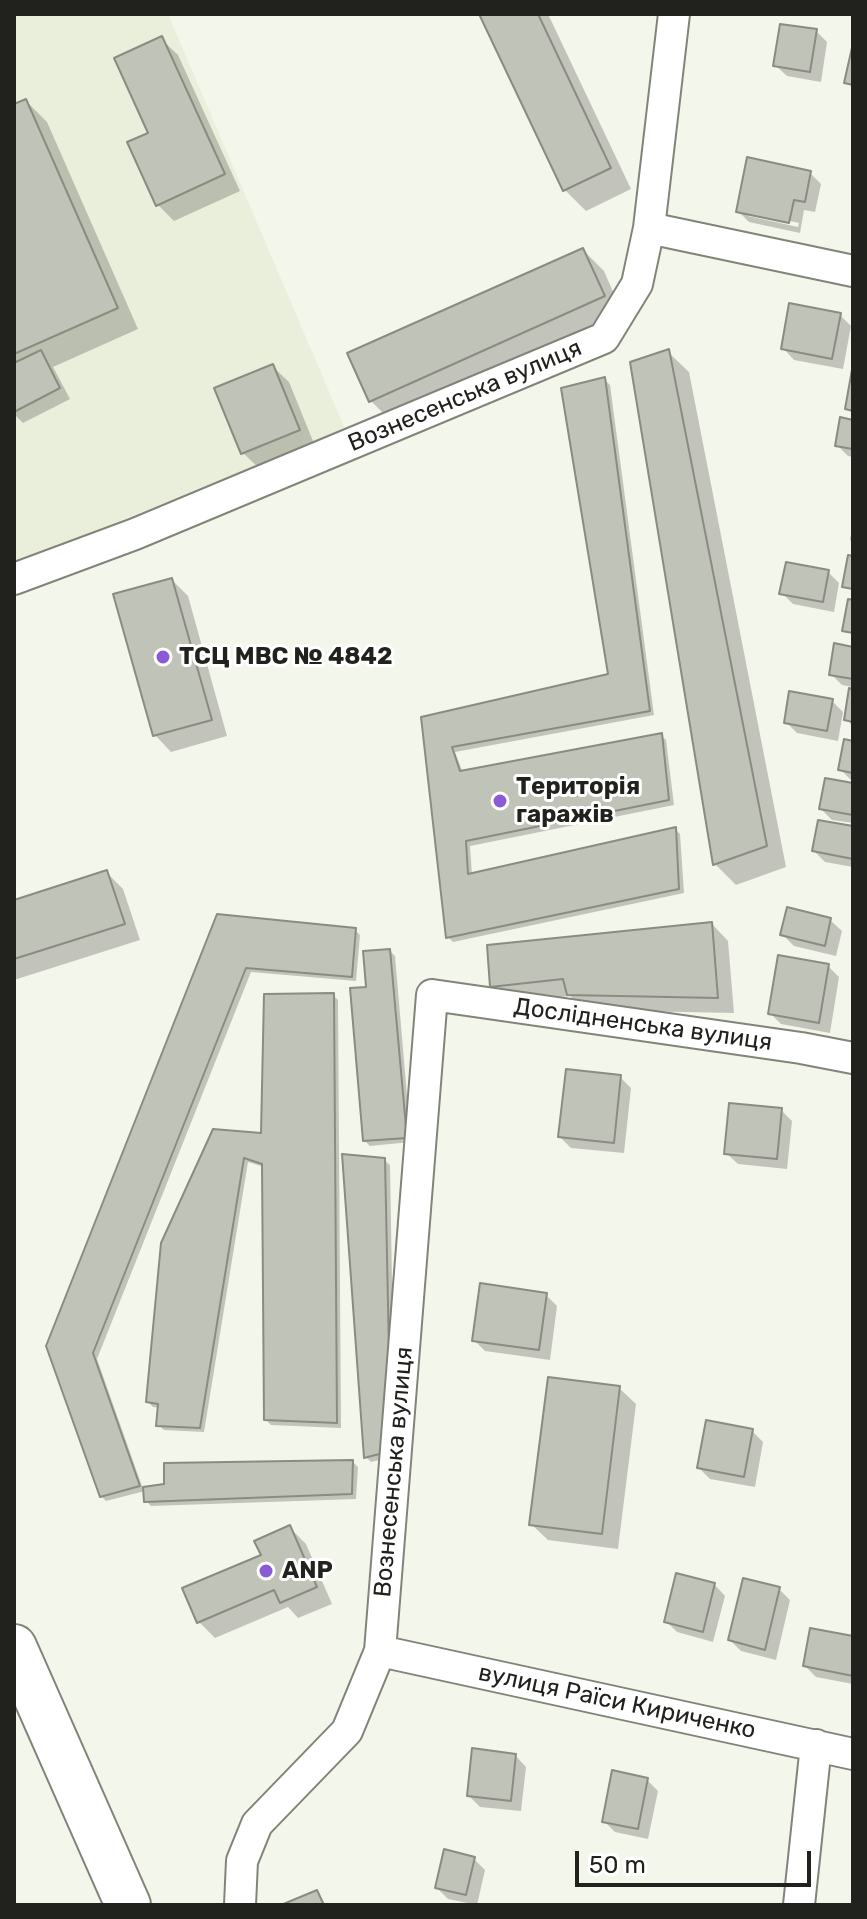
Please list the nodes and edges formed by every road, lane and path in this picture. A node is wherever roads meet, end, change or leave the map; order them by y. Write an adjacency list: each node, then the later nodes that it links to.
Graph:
1 (674, 14): 2 (street, Вознесенська вулиця)
2 (649, 228): 3 (street); 4 (street, Вознесенська вулиця)
3 (853, 271)
4 (14, 579)
5 (432, 995): 6 (street, Дослідненська вулиця); 8 (street, Вознесенська вулиця)
6 (853, 1058)
7 (14, 1647): 11 (main road)
8 (380, 1651): 9 (street, вулиця Раїси Кириченко); 12 (street, Вознесенська вулиця)
9 (816, 1745): 10 (street, вулиця Раїси Кириченко); 13 (street)
10 (853, 1754)
11 (128, 1905)
12 (240, 1905)
13 (799, 1905)

